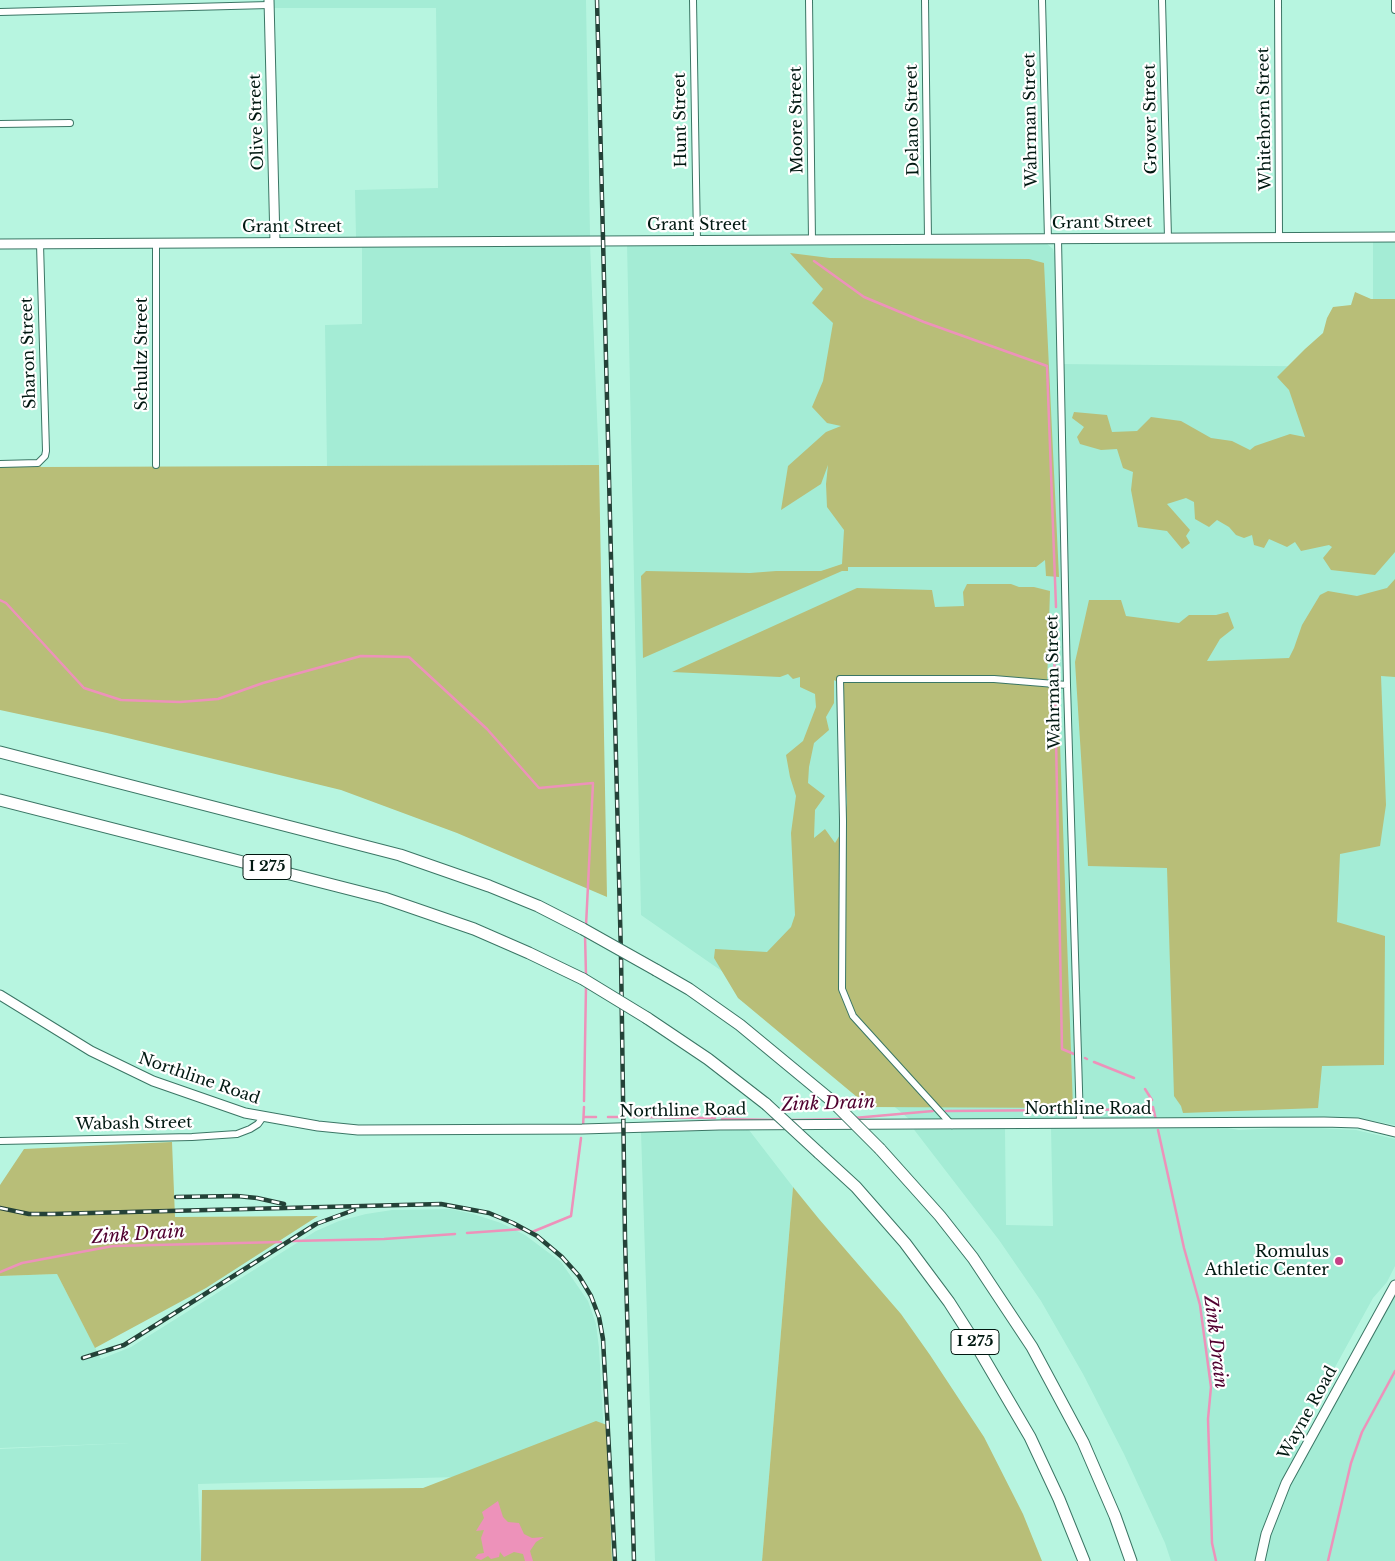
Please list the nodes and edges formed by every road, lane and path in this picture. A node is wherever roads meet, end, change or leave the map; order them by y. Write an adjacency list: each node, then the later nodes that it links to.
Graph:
1 (70, 0): 10 (street)
2 (693, 0): 21 (street, Hunt Street)
3 (809, 0): 22 (street, Moore Street)
4 (925, 0): 18 (street, Delano Street)
5 (1042, 0): 19 (street, Wahrman Street)
6 (1162, 0): 17 (street, Grover Street)
7 (1278, 0): 15 (street, Whitehorn Street)
8 (1395, 0): 11 (street)
9 (269, 2): 10 (street); 23 (street, Olive Street)
10 (70, 9): 12 (street)
11 (1395, 10)
12 (0, 12)
13 (70, 123): 14 (street)
14 (0, 124)
15 (1280, 237): 16 (street, Grant Street); 17 (street, Grant Street)
16 (1395, 237)
17 (1168, 238): 20 (street, Grant Street)
18 (928, 239): 19 (street, Grant Street); 22 (street, Grant Street)
19 (1048, 239): 20 (street, Grant Street)
20 (1058, 239): 29 (street, Wahrman Street)
21 (697, 240): 22 (street, Grant Street); 23 (street, Grant Street)
22 (812, 240)
23 (275, 242): 24 (street, Grant Street)
24 (156, 243): 26 (street, Grant Street); 28 (street, Schultz Street)
25 (0, 244): 26 (street, Grant Street)
26 (40, 244): 27 (street, Sharon Street)
27 (0, 464)
28 (156, 465)
29 (1067, 685): 34 (street, Wahrman Street); 35 (street)
30 (0, 752): 40 (highway, I 275, bridge)
31 (0, 800): 39 (highway, I 275, bridge)
32 (0, 995): 33 (street, Northline Road)
33 (263, 1117): 35 (street, Northline Road); 37 (street, Wabash Street)
34 (1080, 1124): 35 (street, Northline Road); 36 (street, Northline Road)
35 (952, 1125)
36 (1395, 1132)
37 (0, 1141)
38 (1395, 1286): 41 (street, Wayne Road)
39 (1084, 1561)
40 (1131, 1561)
41 (1260, 1561)

